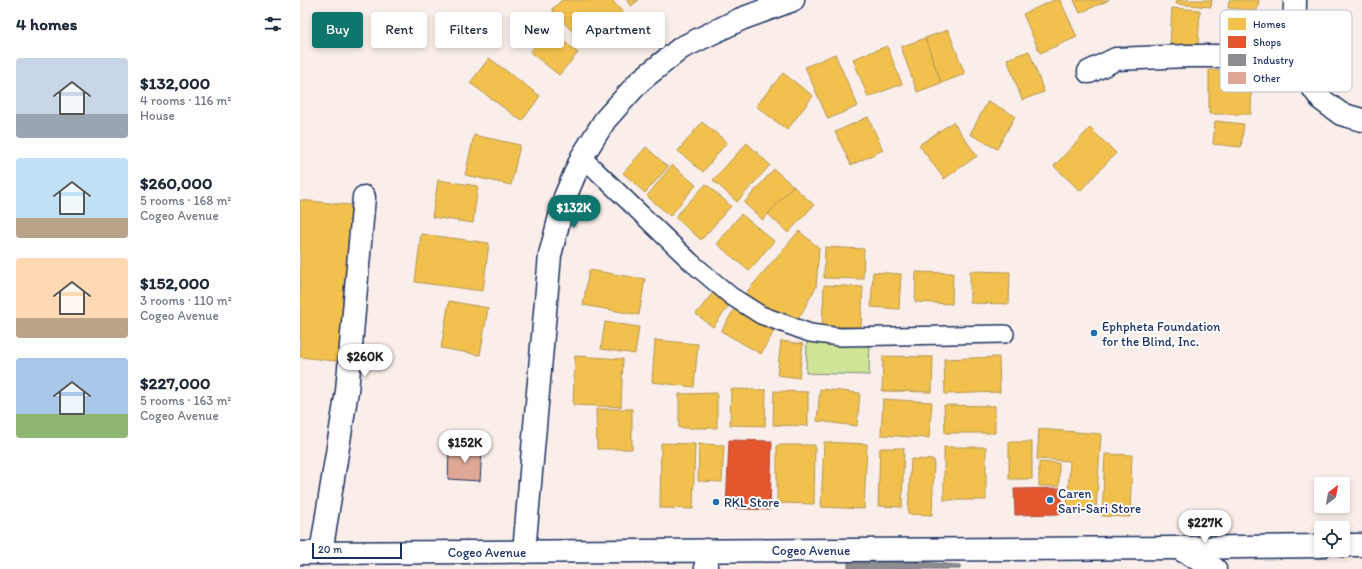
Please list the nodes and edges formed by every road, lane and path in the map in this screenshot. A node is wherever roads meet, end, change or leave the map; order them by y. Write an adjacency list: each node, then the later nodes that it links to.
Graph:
1 (794, 0): 8 (street)
2 (1295, 0): 3 (street)
3 (1295, 10)
4 (1220, 56): 5 (street)
5 (1089, 72)
6 (1316, 92): 7 (street)
7 (1362, 120)
8 (582, 157): 10 (lane); 15 (street)
9 (364, 197): 16 (street)
10 (1004, 334)
11 (1350, 545): 12 (street)
12 (1362, 545)
13 (1314, 546): 14 (street, Cogeo Avenue)
14 (1178, 548): 17 (street, Cogeo Avenue); 18 (street)
15 (524, 552): 16 (street, Cogeo Avenue); 17 (street, Cogeo Avenue)
16 (310, 553)
17 (706, 560)
18 (1215, 569)

